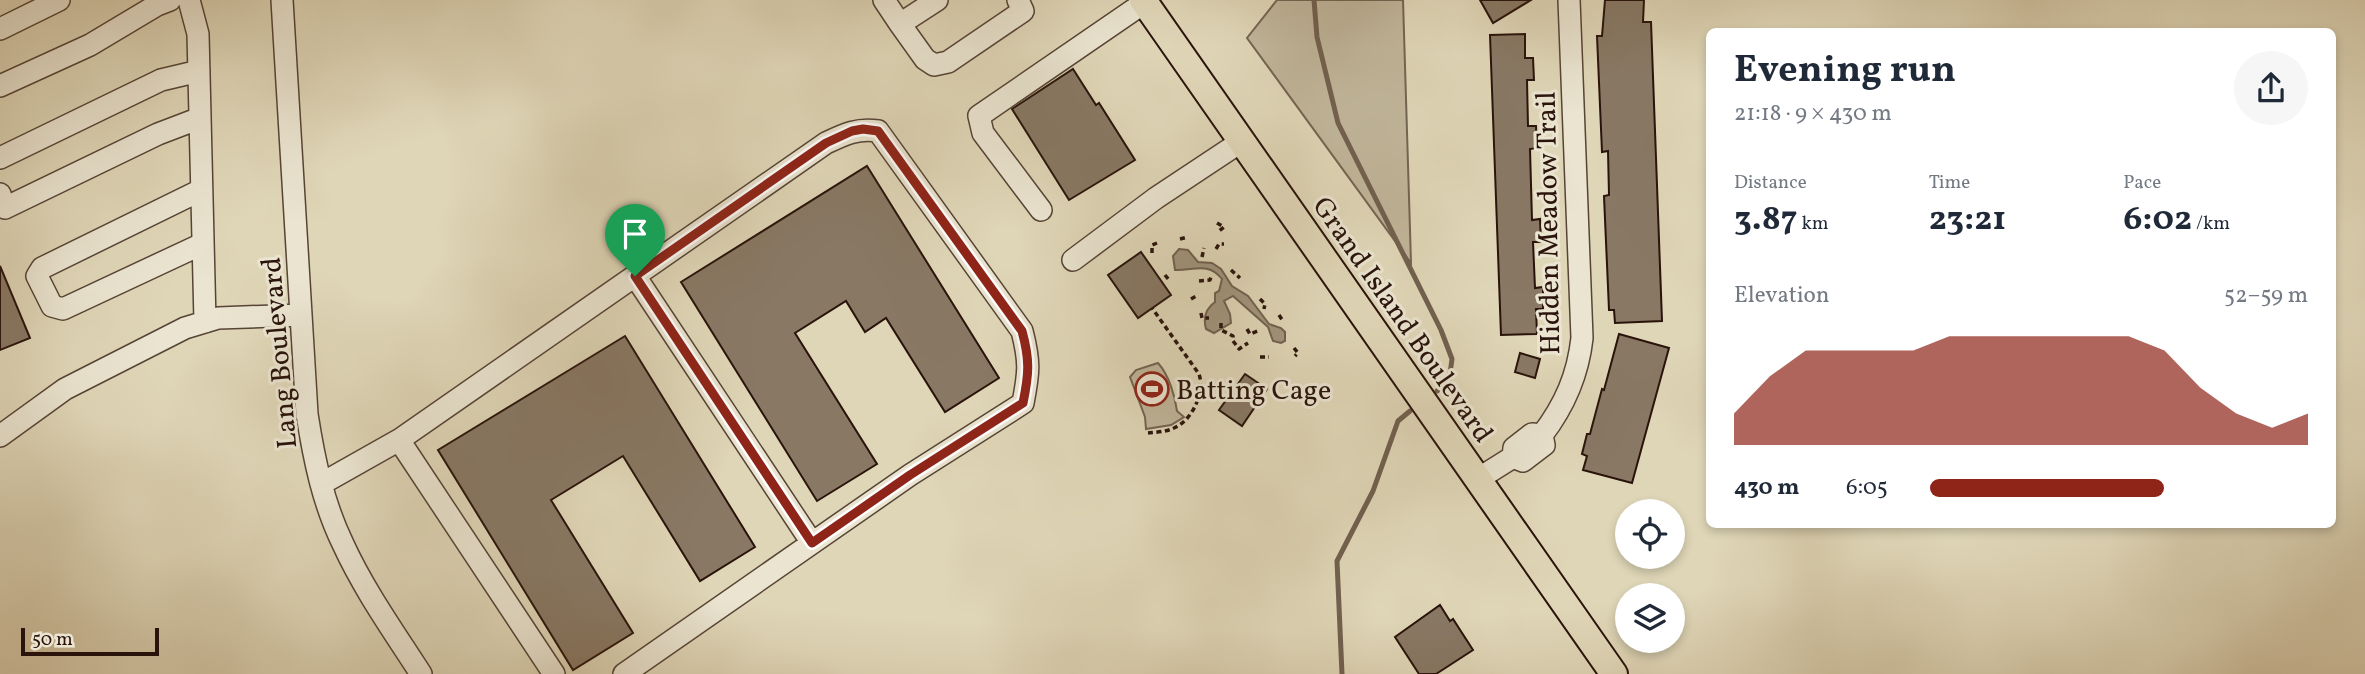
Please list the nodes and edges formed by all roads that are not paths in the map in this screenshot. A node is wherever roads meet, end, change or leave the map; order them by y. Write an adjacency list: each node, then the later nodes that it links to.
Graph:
1 (59, 0): 11 (street)
2 (170, 0): 13 (street)
3 (189, 0): 12 (street)
4 (282, 0): 23 (street, Lang Boulevard)
5 (884, 0): 10 (street)
6 (937, 0): 10 (street)
7 (1018, 0): 10 (street)
8 (1569, 0): 27 (street, Hidden Meadow Trail)
9 (1144, 1): 15 (main road, Grand Island Boulevard); 19 (street)
10 (900, 24)
11 (0, 29)
12 (199, 71): 14 (street); 16 (street)
13 (0, 86)
14 (200, 118): 17 (street); 18 (street)
15 (1242, 141): 21 (street); 27 (main road, Grand Island Boulevard)
16 (0, 158)
17 (201, 190): 20 (street); 20 (street)
18 (0, 194)
19 (1041, 209)
20 (202, 244): 24 (street)
21 (1073, 260)
22 (635, 276): 26 (street); 29 (street); 29 (street)
23 (301, 315): 24 (street); 28 (street, Lang Boulevard)
24 (205, 322): 25 (street)
25 (0, 436)
26 (399, 440): 28 (street); 32 (street)
27 (1478, 479): 30 (main road, Grand Island Boulevard)
28 (321, 484): 31 (street, Lang Boulevard)
29 (812, 543): 33 (street)
30 (1609, 672)
31 (421, 674)
32 (554, 674)
33 (624, 674)

